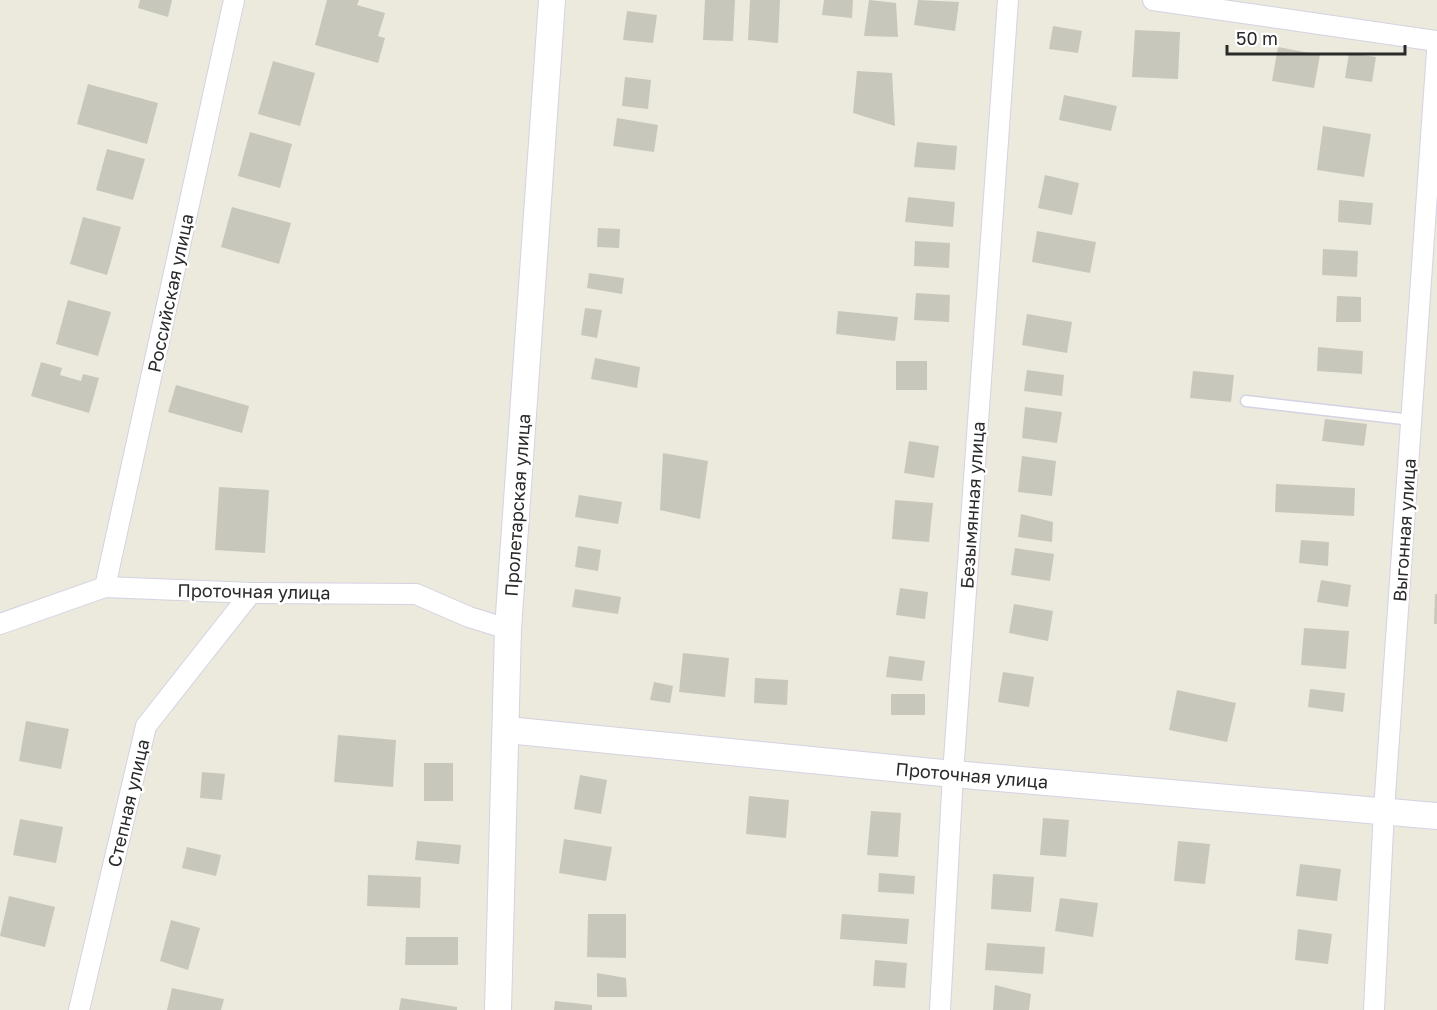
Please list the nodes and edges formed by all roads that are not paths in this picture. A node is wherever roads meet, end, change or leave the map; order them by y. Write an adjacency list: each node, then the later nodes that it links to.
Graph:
1 (234, 0): 9 (street, Российская улица)
2 (552, 0): 12 (street, Пролетарская улица)
3 (1008, 0): 14 (street, Безымянная улица)
4 (1153, 0): 5 (street)
5 (1437, 41)
6 (1437, 51): 8 (street, Выгонная улица)
7 (1245, 401): 8 (lane)
8 (1412, 420): 15 (street, Выгонная улица)
9 (105, 587): 10 (street, Проточная улица); 11 (street, Проточная улица)
10 (251, 592): 12 (street, Проточная улица); 17 (street, Степная улица)
11 (0, 624)
12 (508, 629): 13 (street, Пролетарская улица)
13 (507, 730): 14 (street, Проточная улица); 18 (street, Пролетарская улица)
14 (953, 774): 15 (street, Проточная улица); 19 (street, Безымянная улица)
15 (1384, 810): 16 (street, Проточная улица); 20 (street, Выгонная улица)
16 (1437, 816)
17 (79, 1010)
18 (498, 1010)
19 (940, 1010)
20 (1377, 1010)

